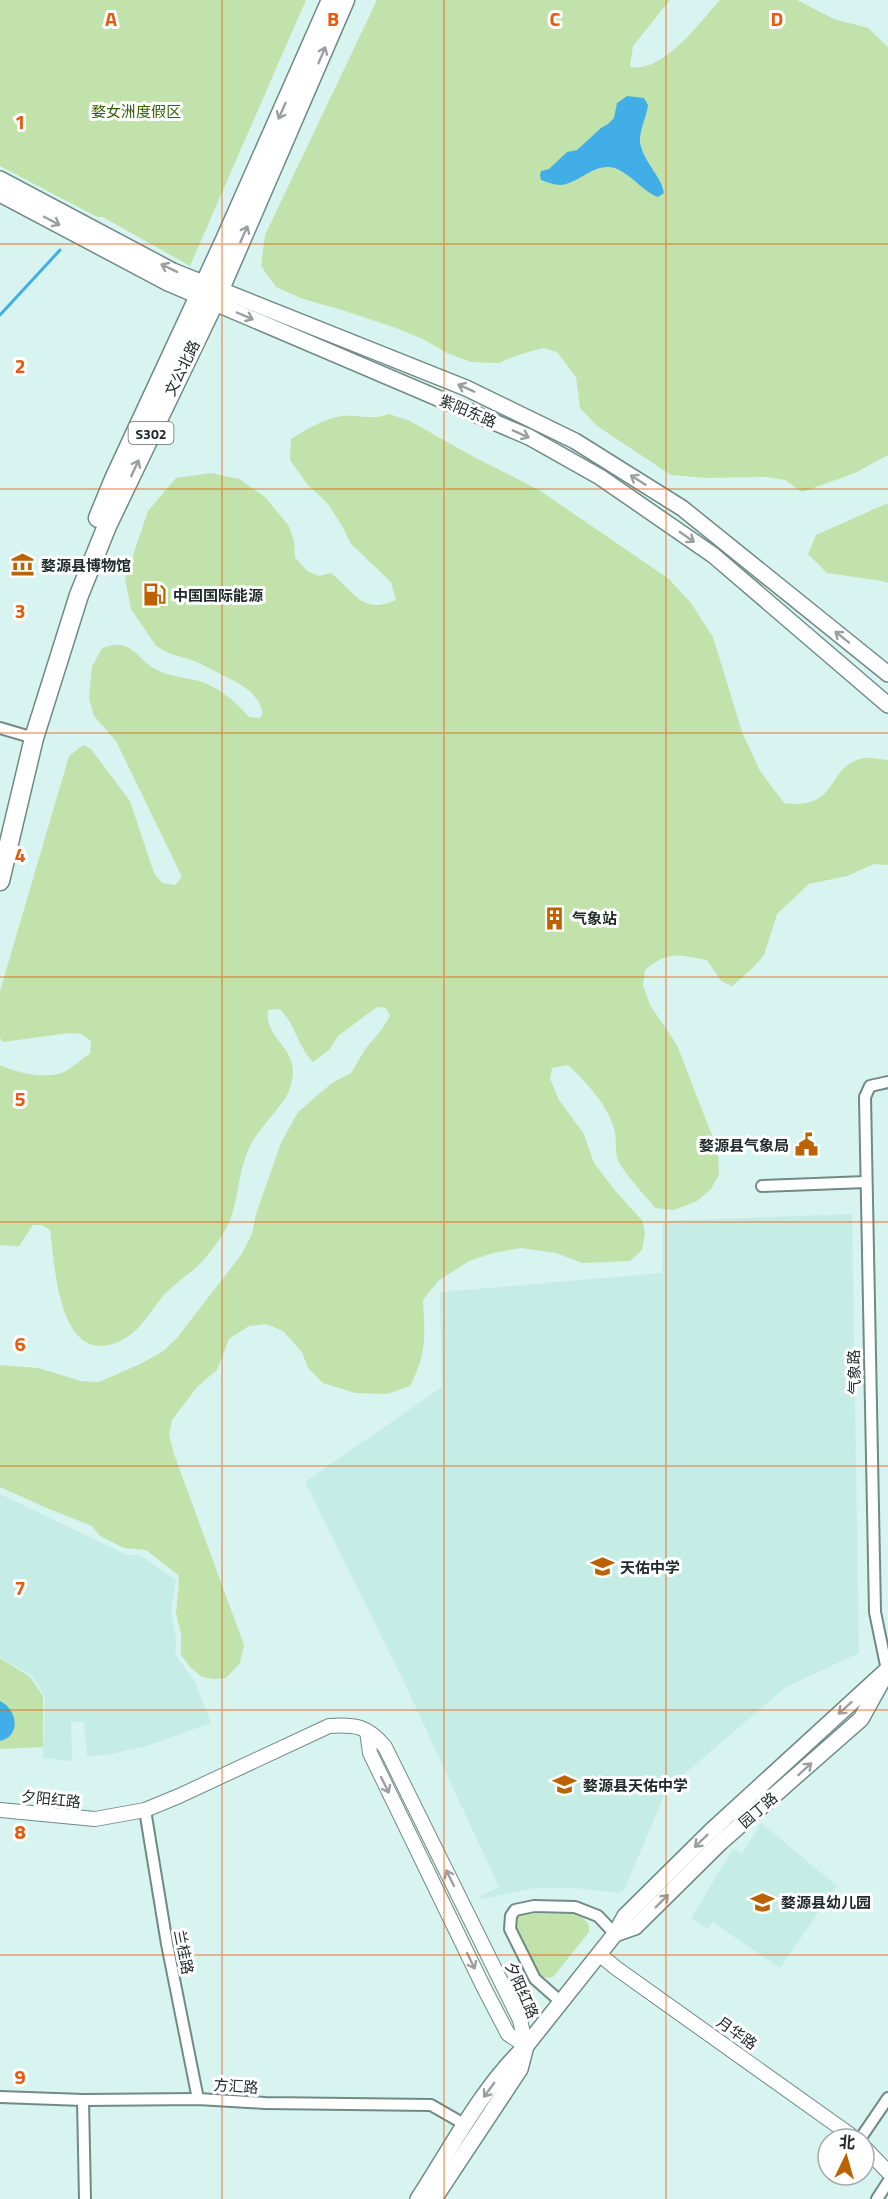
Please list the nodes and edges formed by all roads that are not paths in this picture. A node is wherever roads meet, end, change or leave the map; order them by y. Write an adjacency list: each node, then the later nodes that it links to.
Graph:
1 (331, 0): 5 (main road, 文公北路 / S302, one-way to 5)
2 (345, 0): 5 (main road, 文公北路 / S302, one-way to 2)
3 (0, 179): 5 (main road, 紫阳东路, one-way to 3)
4 (0, 194): 5 (main road, 紫阳东路, one-way to 5)
5 (209, 293): 6 (main road, 紫阳东路, one-way to 5); 7 (main road, 紫阳东路, one-way to 7); 9 (main road, 文公北路 / S302)
6 (888, 674)
7 (888, 705)
8 (0, 728): 9 (street)
9 (29, 737): 10 (main road, 文公北路 / S302); 11 (main road, 文公北路 / S302)
10 (0, 829)
11 (0, 882)
12 (888, 1082): 13 (street, 气象路)
13 (866, 1182): 14 (street); 15 (street, 气象路)
14 (762, 1186)
15 (888, 1672): 18 (main road, 园丁路)
16 (0, 1810): 17 (street, 夕阳红路)
17 (145, 1810): 21 (street, 夕阳红路); 23 (street, 兰桂路)
18 (615, 1934): 19 (main road, 园丁路); 20 (street)
19 (599, 1954): 20 (main road, 园丁路); 27 (street, 月华路)
20 (561, 2002): 21 (main road, 园丁路)
21 (526, 2046): 26 (main road, 园丁路, one-way to 26); 34 (main road)
22 (0, 2097): 25 (street, 方汇路)
23 (198, 2098): 25 (street, 方汇路); 26 (street, 方汇路)
24 (888, 2098): 28 (street)
25 (83, 2100): 32 (street)
26 (464, 2124): 33 (main road, 园丁路)
27 (841, 2127)
28 (867, 2127)
29 (876, 2160): 30 (street)
30 (888, 2172)
31 (888, 2182): 35 (street)
32 (85, 2199)
33 (418, 2199)
34 (434, 2199)
35 (877, 2199)

